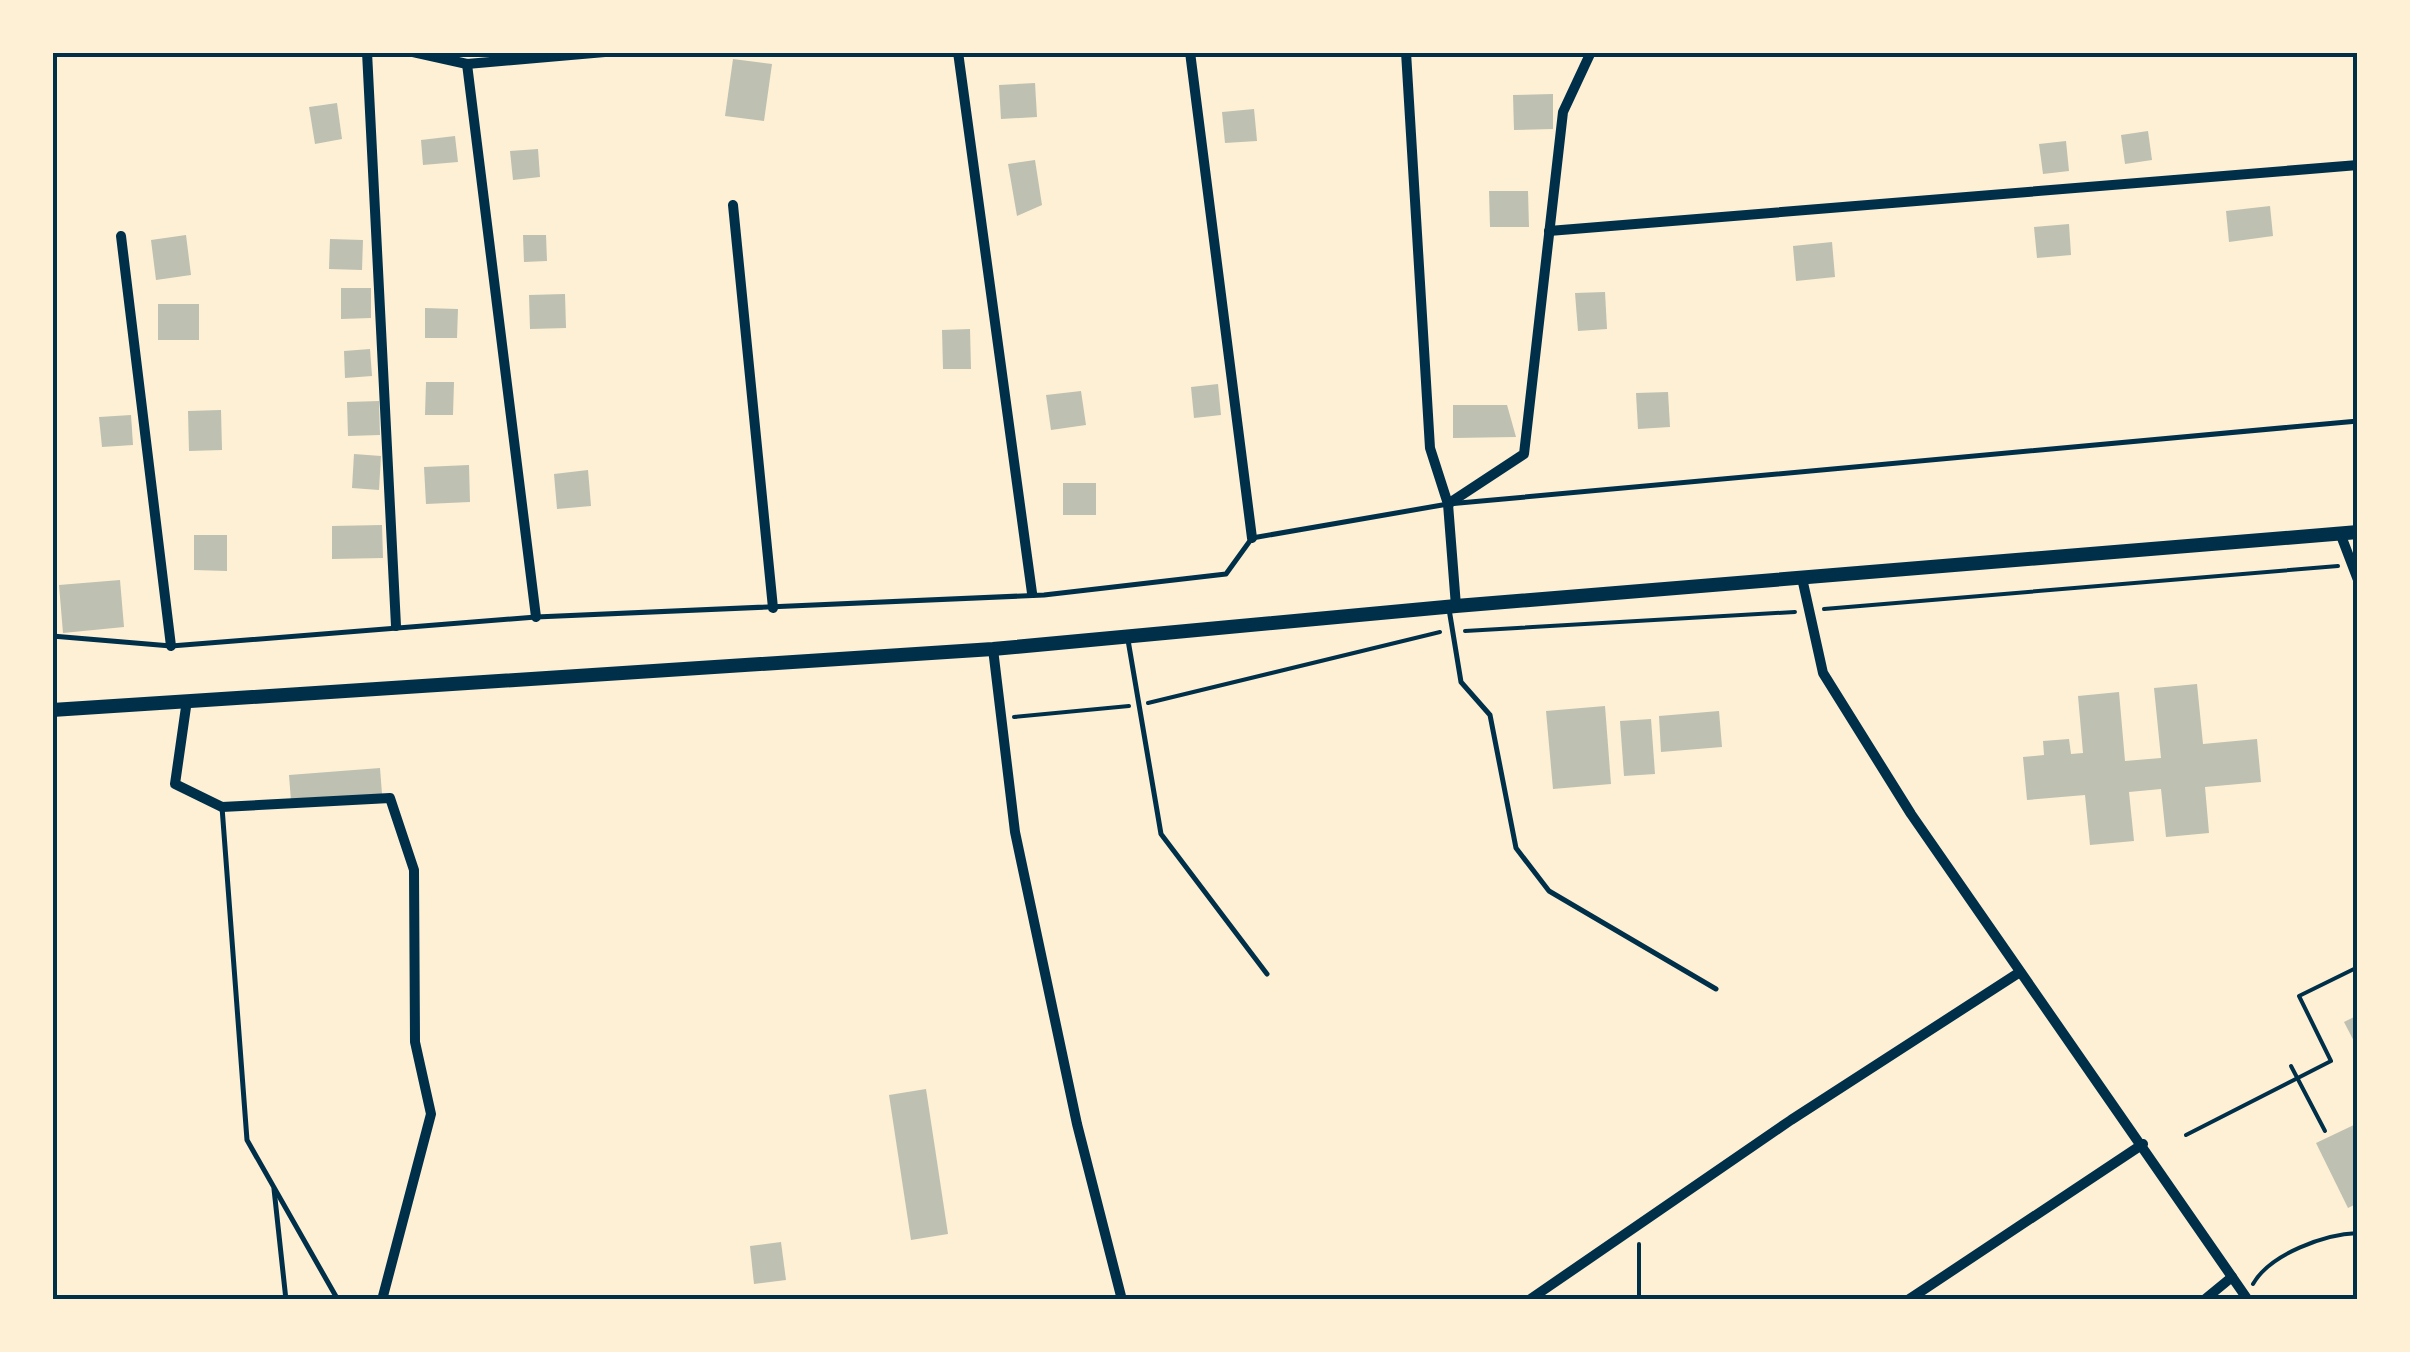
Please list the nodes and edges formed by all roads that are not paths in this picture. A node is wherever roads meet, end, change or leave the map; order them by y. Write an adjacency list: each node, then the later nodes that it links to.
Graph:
1 (367, 52): 24 (street)
2 (413, 52): 8 (street)
3 (605, 52): 8 (street)
4 (958, 52): 20 (street)
5 (1190, 52): 17 (street)
6 (1406, 52): 14 (street)
7 (1592, 52): 11 (street)
8 (467, 64): 23 (street)
9 (2358, 165): 11 (street)
10 (733, 205): 22 (street)
11 (1549, 231): 14 (street)
12 (121, 236): 27 (street)
13 (2358, 422): 14 (lane)
14 (1448, 504): 17 (lane); 21 (street)
15 (2358, 532): 16 (main road)
16 (2340, 533): 18 (main road); 19 (street)
17 (1252, 538): 20 (lane)
18 (1802, 578): 21 (main road); 32 (street)
19 (2358, 580)
20 (1032, 592): 22 (lane)
21 (1452, 606): 26 (main road); 34 (lane)
22 (773, 608): 23 (lane)
23 (536, 617): 24 (lane)
24 (396, 626): 27 (lane)
25 (52, 636): 27 (lane)
26 (1128, 638): 28 (main road); 33 (lane)
27 (171, 646)
28 (993, 649): 29 (main road); 42 (street)
29 (187, 700): 30 (main road); 31 (street)
30 (52, 710)
31 (222, 807): 36 (lane); 41 (street)
32 (2020, 972): 35 (street); 43 (street)
33 (1267, 974)
34 (1716, 989)
35 (2143, 1144): 37 (street); 44 (street)
36 (273, 1186): 39 (lane); 40 (lane)
37 (2232, 1278): 38 (street); 45 (street)
38 (2247, 1298)
39 (286, 1300)
40 (338, 1300)
41 (382, 1300)
42 (1122, 1300)
43 (1529, 1300)
44 (1908, 1300)
45 (2204, 1300)

